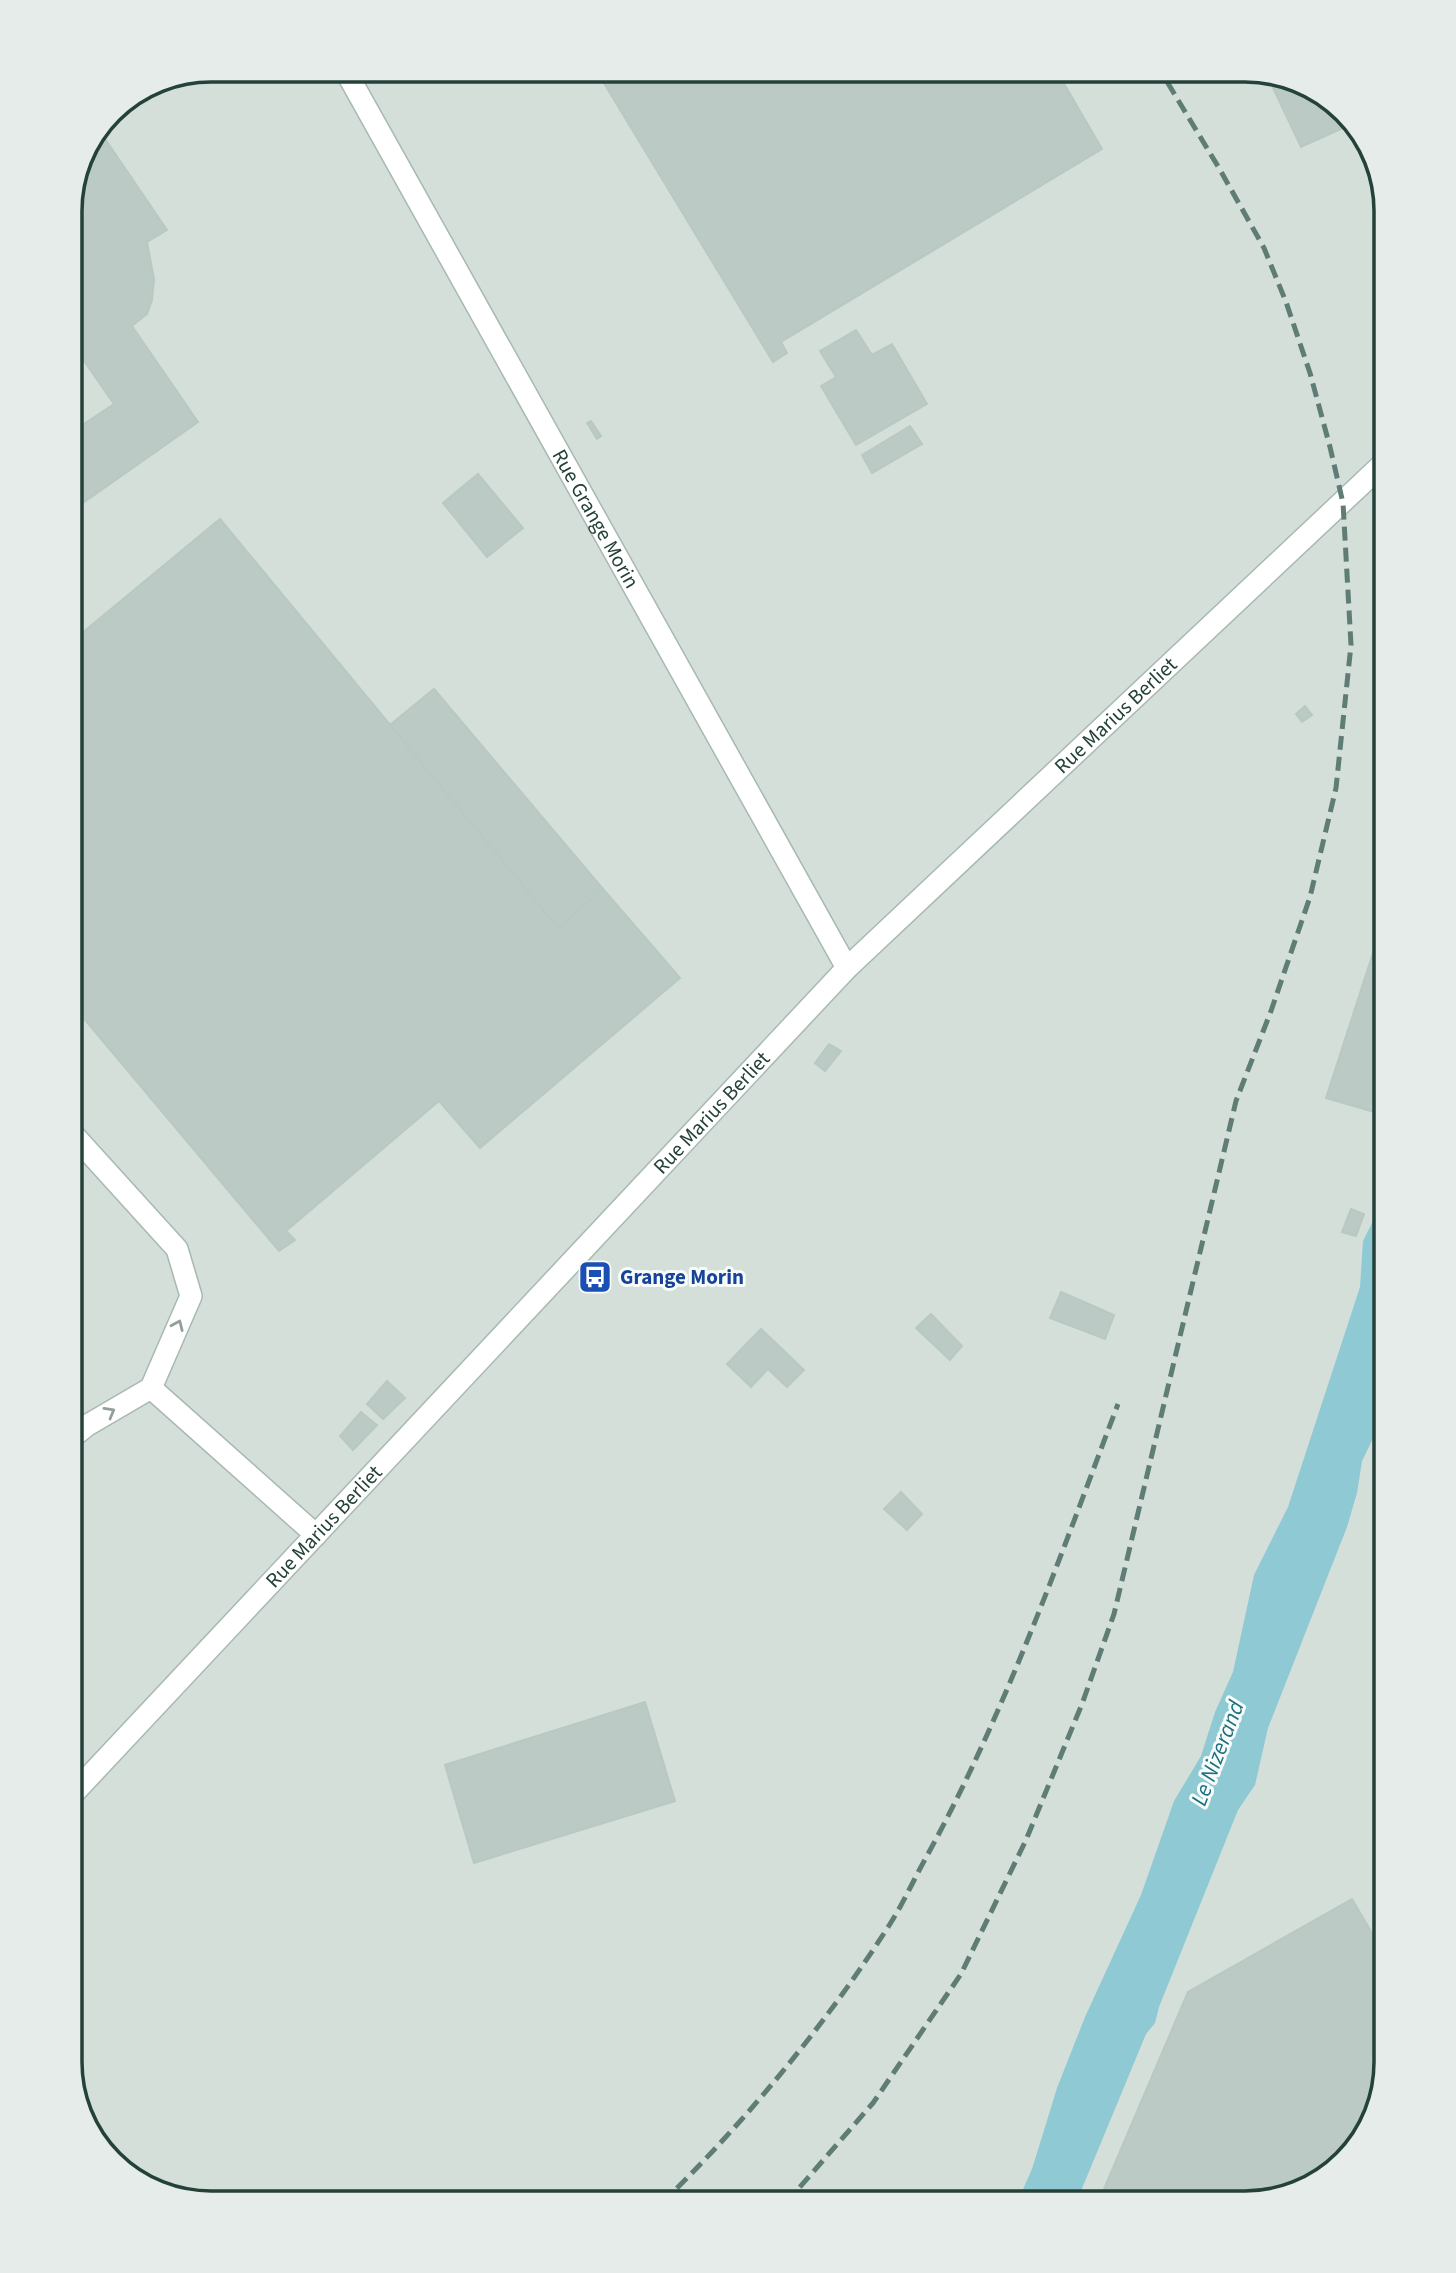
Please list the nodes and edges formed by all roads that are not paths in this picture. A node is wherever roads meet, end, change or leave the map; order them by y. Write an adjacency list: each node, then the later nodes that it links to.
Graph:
1 (352, 82): 3 (street, Rue Grange Morin)
2 (1374, 472): 3 (street, Rue Marius Berliet)
3 (847, 968): 7 (street, Rue Marius Berliet)
4 (82, 1145): 5 (street, one-way to 4)
5 (151, 1388): 6 (street, one-way to 5); 7 (street)
6 (82, 1429)
7 (316, 1535): 8 (street, Rue Marius Berliet)
8 (82, 1784)

